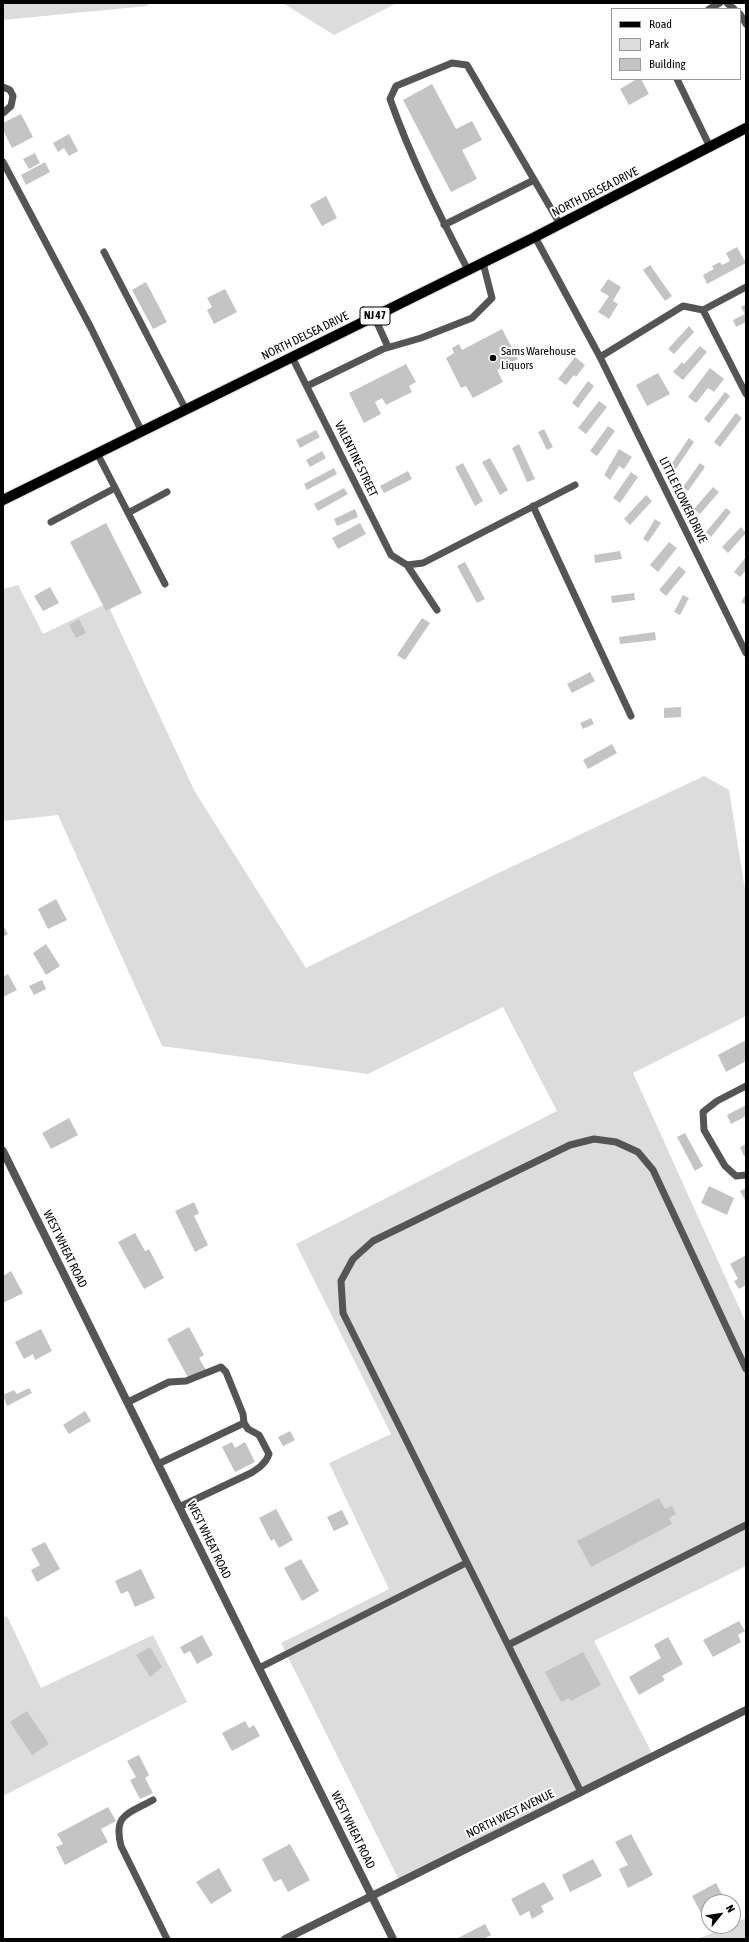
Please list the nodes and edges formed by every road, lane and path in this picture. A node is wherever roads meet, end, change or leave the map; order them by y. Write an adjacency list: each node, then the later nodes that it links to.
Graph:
1 (720, 3): 2 (lane)
2 (711, 8)
3 (677, 80): 7 (lane)
4 (3, 87): 5 (lane)
5 (3, 113)
6 (746, 128): 7 (main road, NORTH DELSEA DRIVE / NJ 47)
7 (710, 147): 10 (main road, NORTH DELSEA DRIVE / NJ 47)
8 (3, 162): 25 (lane)
9 (534, 180): 10 (lane); 11 (lane); 11 (lane)
10 (560, 224): 12 (main road, NORTH DELSEA DRIVE / NJ 47)
11 (444, 225): 15 (lane)
12 (535, 237): 14 (main road, NORTH DELSEA DRIVE / NJ 47); 21 (lane, LITTLE FLOWER DRIVE)
13 (104, 252): 24 (lane)
14 (482, 263): 15 (main road, NORTH DELSEA DRIVE / NJ 47); 19 (lane)
15 (468, 270): 18 (main road, NORTH DELSEA DRIVE / NJ 47)
16 (746, 287): 17 (lane)
17 (703, 310): 21 (lane); 23 (lane)
18 (374, 316): 19 (lane); 20 (main road, NORTH DELSEA DRIVE / NJ 47)
19 (388, 347): 22 (lane)
20 (292, 357): 22 (lane, VALENTINE STREET); 24 (main road, NORTH DELSEA DRIVE / NJ 47)
21 (600, 357): 37 (lane, LITTLE FLOWER DRIVE)
22 (307, 386): 34 (lane, VALENTINE STREET)
23 (745, 391)
24 (186, 410): 25 (main road, NORTH DELSEA DRIVE / NJ 47)
25 (142, 432): 26 (main road, NORTH DELSEA DRIVE / NJ 47)
26 (97, 453): 28 (lane); 30 (main road, NORTH DELSEA DRIVE / NJ 47)
27 (575, 485): 31 (lane)
28 (115, 488): 32 (lane); 33 (lane)
29 (167, 492): 32 (lane)
30 (3, 500)
31 (533, 506): 34 (lane); 38 (lane)
32 (128, 513): 35 (lane)
33 (51, 522)
34 (407, 565): 36 (lane, VALENTINE STREET)
35 (165, 584)
36 (437, 610)
37 (746, 652)
38 (631, 716)
39 (746, 1086): 41 (lane)
40 (3, 1152): 43 (street, WEST WHEAT ROAD)
41 (746, 1175)
42 (746, 1369): 48 (lane)
43 (128, 1402): 44 (lane); 45 (street, WEST WHEAT ROAD)
44 (244, 1423): 45 (lane); 46 (lane)
45 (158, 1464): 46 (street, WEST WHEAT ROAD)
46 (179, 1507): 50 (street, WEST WHEAT ROAD)
47 (746, 1525): 49 (lane)
48 (466, 1562): 49 (lane); 50 (lane)
49 (508, 1645): 52 (lane)
50 (259, 1668): 54 (street, WEST WHEAT ROAD)
51 (746, 1710): 52 (street, NORTH WEST AVENUE)
52 (581, 1792): 54 (street, NORTH WEST AVENUE)
53 (152, 1800): 55 (lane)
54 (372, 1896): 56 (street, NORTH WEST AVENUE); 57 (street, WEST WHEAT ROAD)
55 (168, 1939)
56 (285, 1939)
57 (393, 1939)

